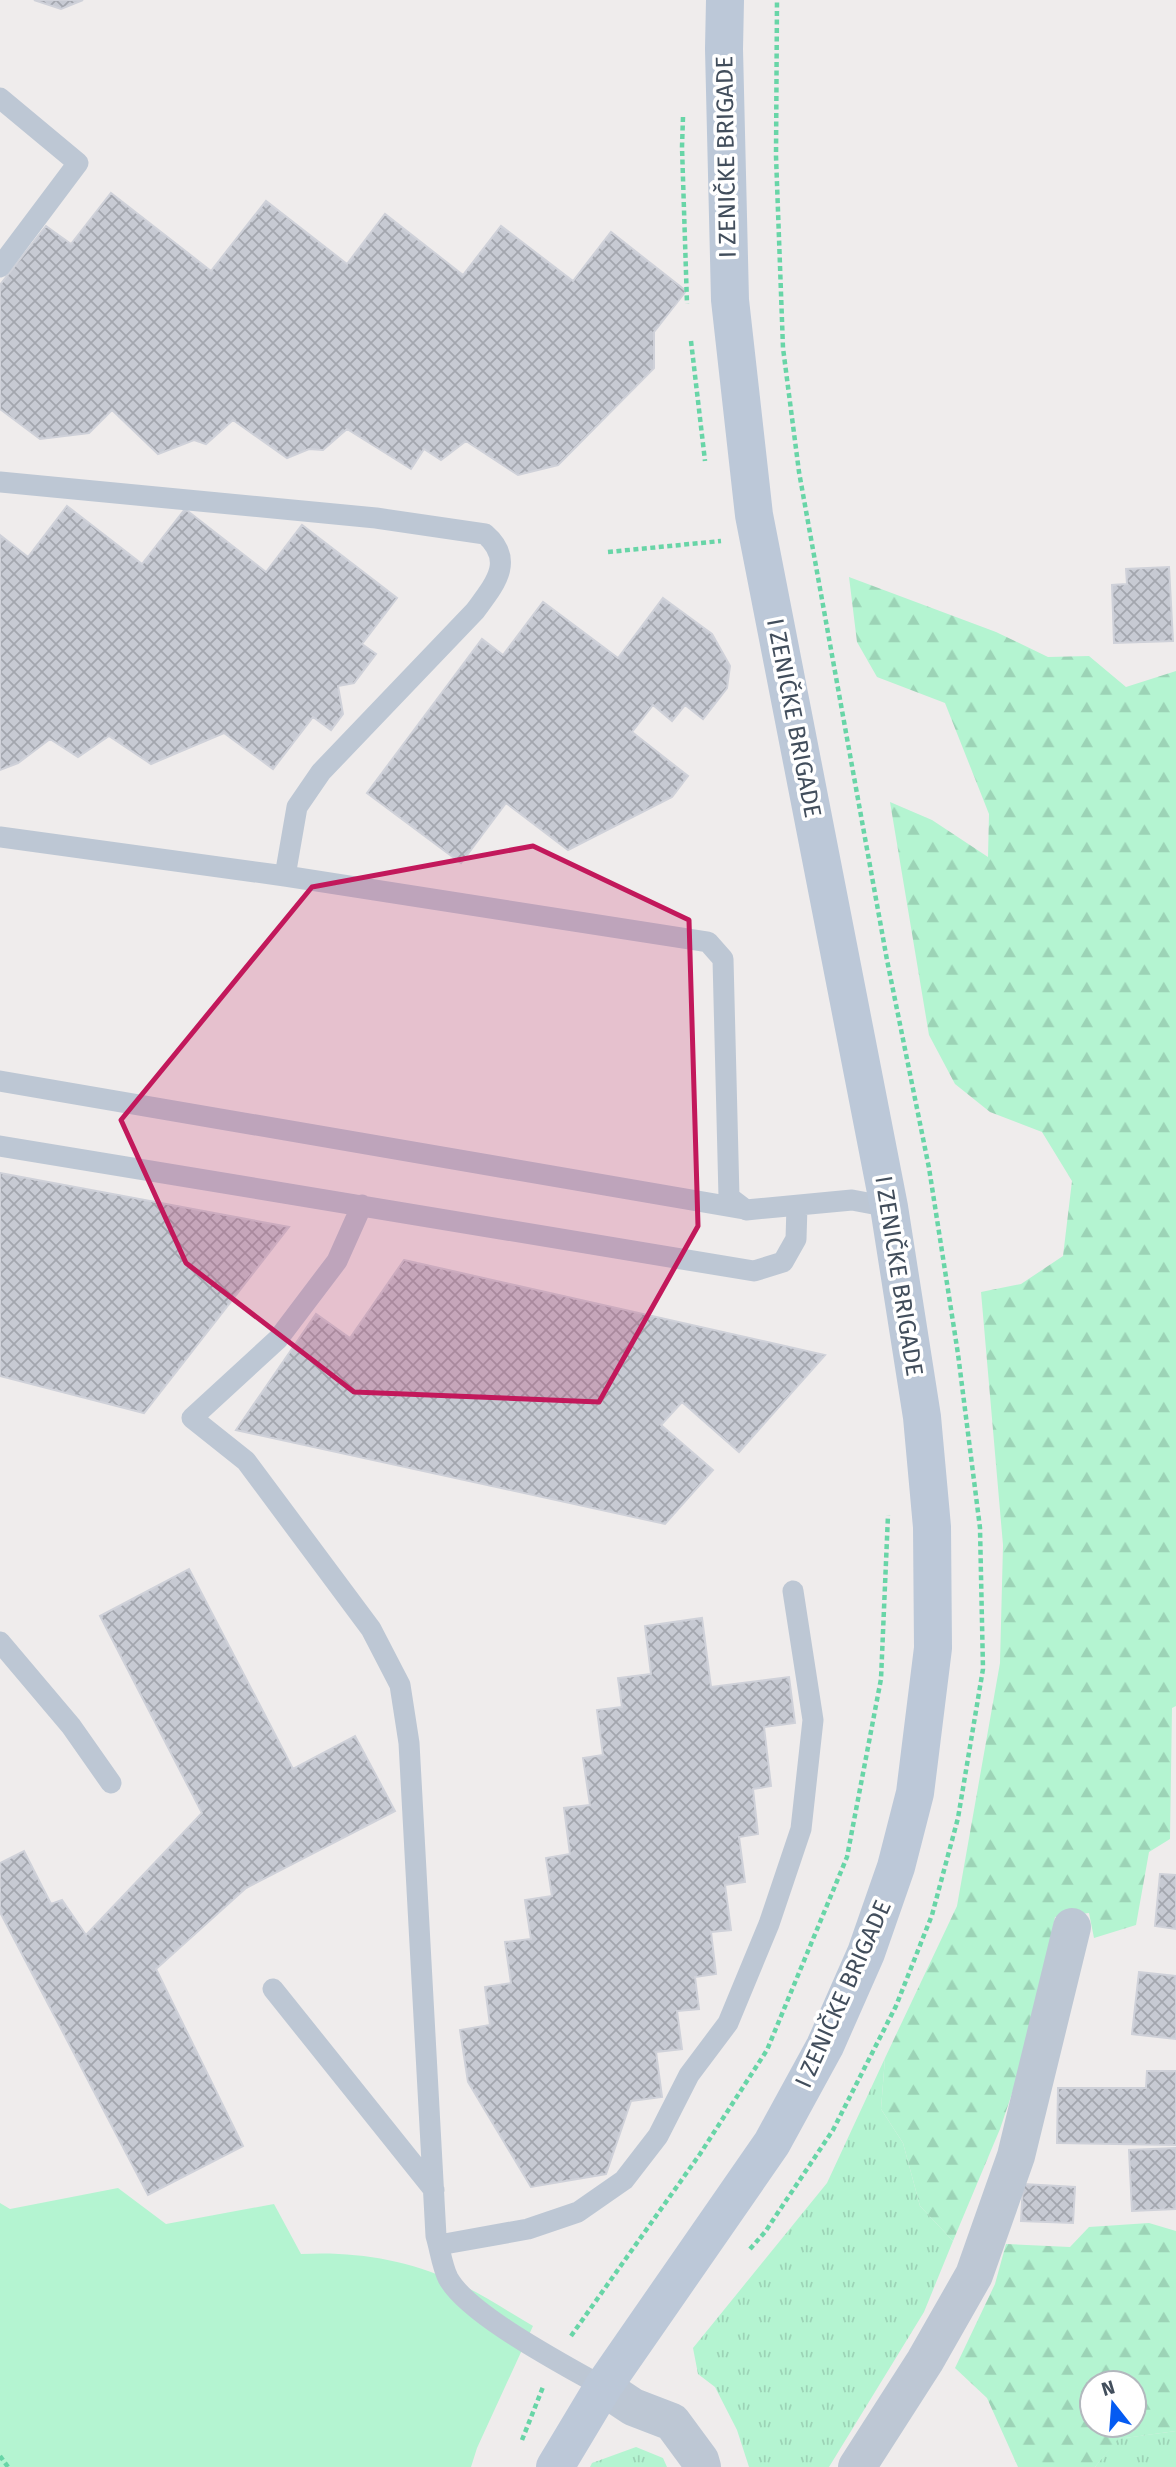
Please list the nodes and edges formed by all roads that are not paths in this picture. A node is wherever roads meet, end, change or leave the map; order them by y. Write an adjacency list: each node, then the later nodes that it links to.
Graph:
1 (725, 0): 11 (street, I ZENIČKE BRIGADE)
2 (0, 98): 3 (lane)
3 (0, 267)
4 (0, 482): 6 (lane)
5 (0, 837): 6 (lane)
6 (285, 876): 12 (lane)
7 (0, 1081): 12 (lane)
8 (0, 1146): 9 (lane)
9 (362, 1205): 10 (lane); 18 (lane)
10 (797, 1206): 11 (lane); 12 (lane)
11 (889, 1207): 20 (street, I ZENIČKE BRIGADE)
12 (746, 1210)
13 (793, 1591): 19 (lane)
14 (0, 1642): 15 (lane)
15 (111, 1783)
16 (1072, 1927): 23 (street)
17 (273, 1989): 18 (lane)
18 (433, 2190): 19 (lane)
19 (439, 2245): 20 (lane)
20 (603, 2388): 21 (street, I ZENIČKE BRIGADE); 22 (street)
21 (555, 2467)
22 (702, 2467)
23 (857, 2467)

